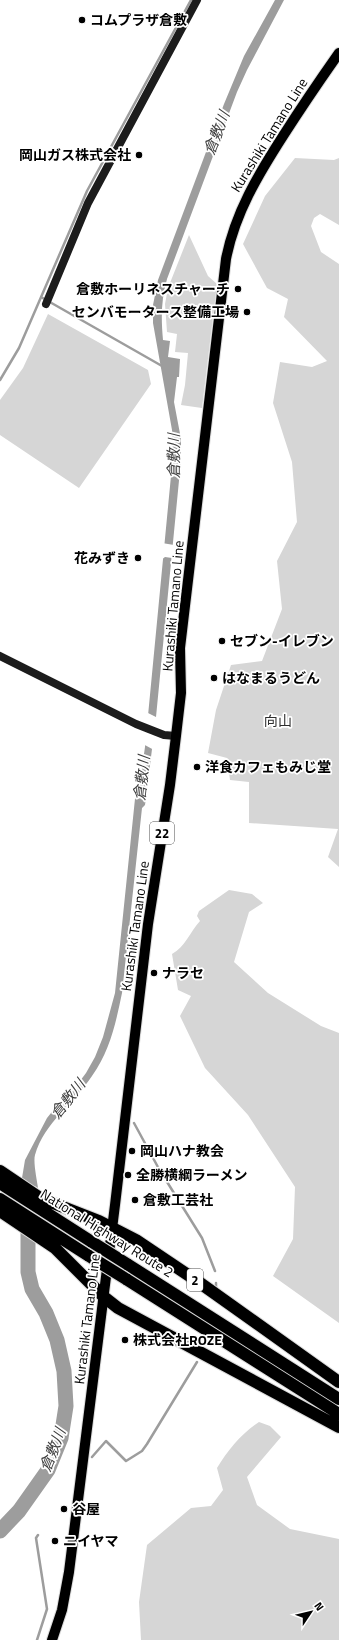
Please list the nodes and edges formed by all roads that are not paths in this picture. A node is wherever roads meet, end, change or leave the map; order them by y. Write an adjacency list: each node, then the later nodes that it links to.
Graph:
1 (197, 0): 3 (street)
2 (339, 53): 5 (main road, Kurashiki Tamano Line / 22)
3 (47, 300)
4 (0, 656): 5 (street)
5 (176, 736): 12 (main road, Kurashiki Tamano Line / 22)
6 (0, 1171): 8 (highway, 2)
7 (0, 1183): 8 (highway, National Highway Route 2 / 2)
8 (18, 1188): 10 (highway, 2)
9 (0, 1199): 13 (highway, National Highway Route 2)
10 (40, 1203): 12 (highway, 2); 16 (highway, National Highway Route 2 / 2, bridge)
11 (0, 1211): 13 (highway)
12 (112, 1228): 14 (main road, Kurashiki Tamano Line / 22); 15 (highway, 2)
13 (39, 1230): 14 (highway); 17 (highway, National Highway Route 2, bridge)
14 (104, 1297): 18 (highway); 19 (main road, Kurashiki Tamano Line / 22)
15 (339, 1382)
16 (339, 1398)
17 (339, 1414)
18 (339, 1427)
19 (52, 1640)

